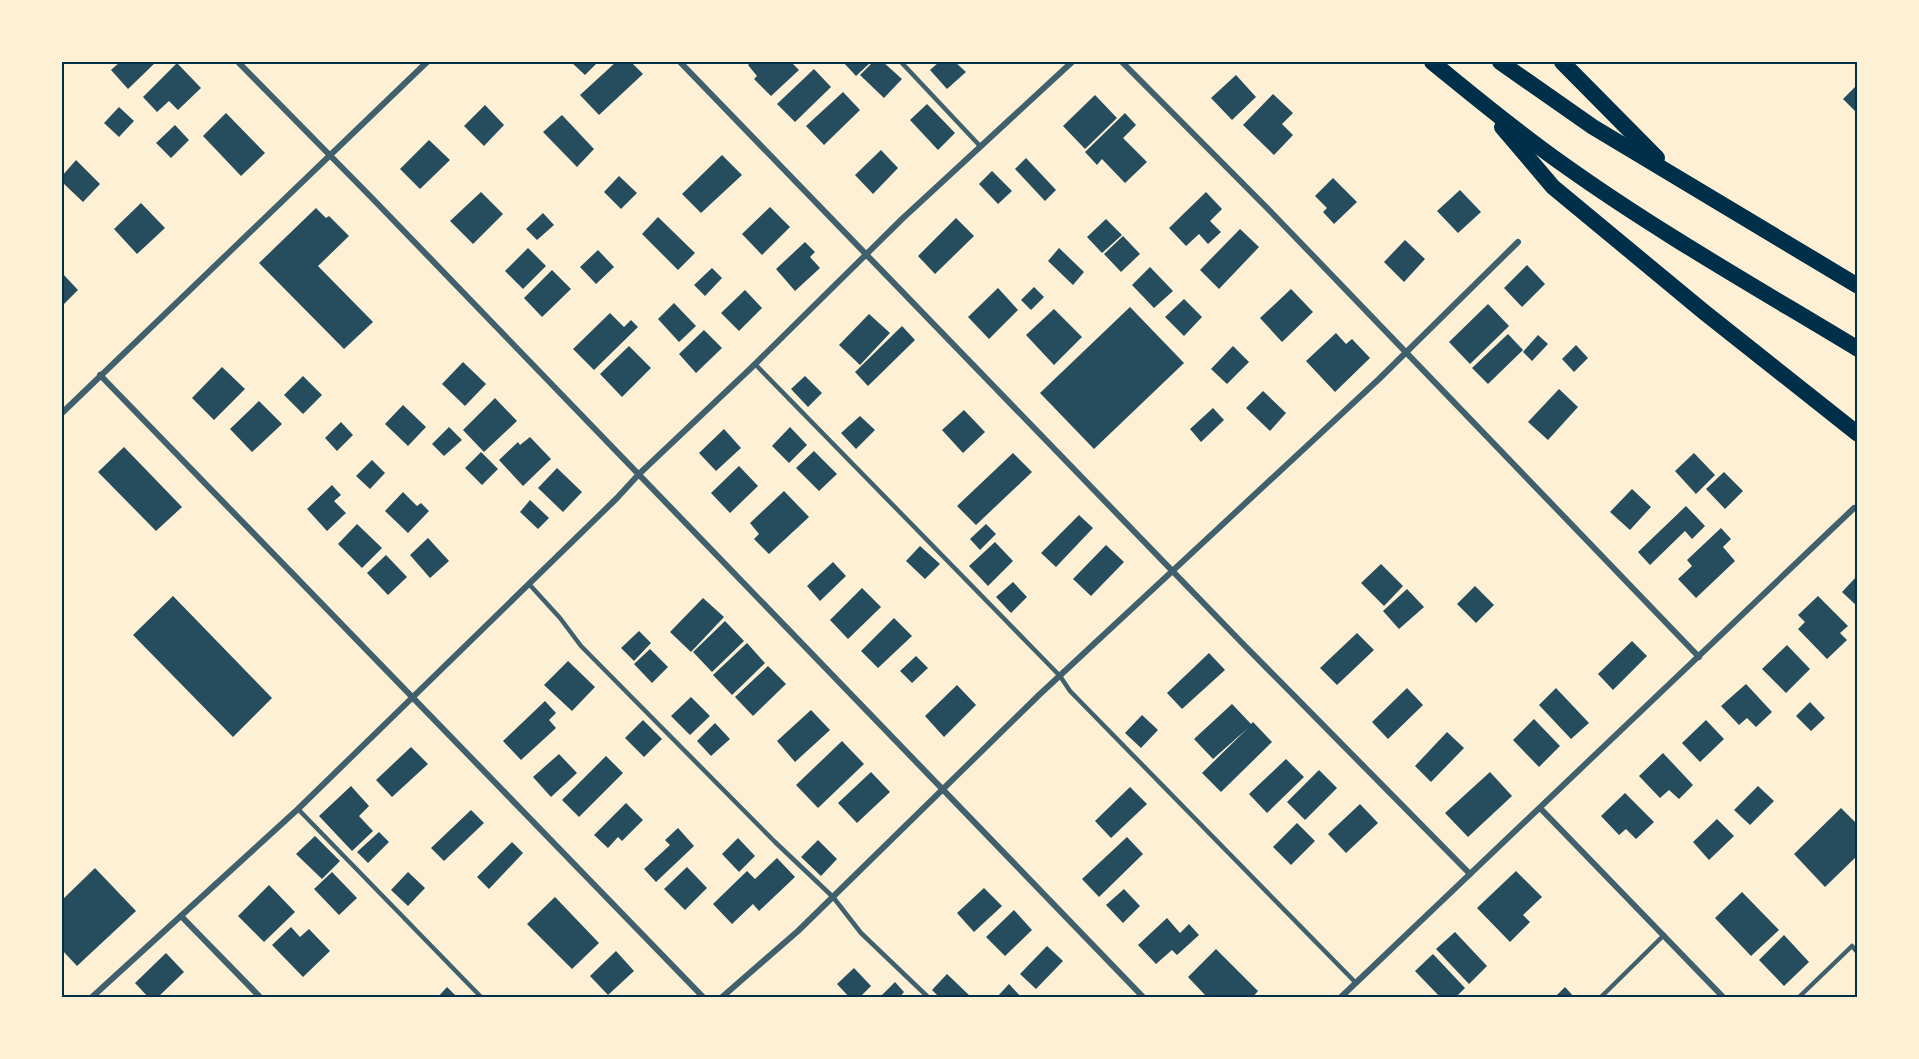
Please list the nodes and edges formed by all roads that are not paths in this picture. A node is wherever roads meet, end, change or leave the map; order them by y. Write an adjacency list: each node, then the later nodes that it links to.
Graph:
1 (238, 62): 12 (street)
2 (427, 62): 12 (street)
3 (681, 62): 15 (street)
4 (902, 62): 11 (lane)
5 (1071, 62): 11 (street)
6 (1122, 62): 20 (street)
7 (1432, 62): 10 (highway)
8 (1500, 62): 13 (highway)
9 (1562, 62): 13 (highway)
10 (1484, 105): 19 (highway); 24 (highway)
11 (980, 146): 15 (street)
12 (328, 155): 22 (street); 25 (street)
13 (1677, 178): 16 (highway)
14 (1518, 242): 20 (street)
15 (868, 255): 21 (street); 27 (street)
16 (1826, 267): 17 (highway); 18 (highway)
17 (1857, 270)
18 (1857, 286)
19 (1857, 349)
20 (1405, 352): 27 (street); 29 (street)
21 (755, 364): 25 (street); 30 (lane)
22 (100, 375): 23 (street); 31 (street)
23 (62, 413)
24 (1857, 434)
25 (639, 474): 28 (street); 32 (street)
26 (1854, 508): 29 (street)
27 (1173, 570): 30 (street); 35 (street)
28 (529, 584): 31 (street); 36 (lane)
29 (1699, 657): 33 (street)
30 (1060, 676): 32 (street); 40 (lane)
31 (413, 698): 34 (street); 44 (street)
32 (942, 790): 36 (street); 47 (street)
33 (1540, 808): 35 (street); 38 (street)
34 (298, 809): 37 (street); 43 (lane)
35 (1470, 874): 40 (street)
36 (833, 897): 45 (street); 46 (lane)
37 (181, 916): 41 (street); 42 (street)
38 (1664, 935): 49 (lane); 50 (street)
39 (1857, 953): 51 (lane)
40 (1356, 983): 48 (street)
41 (91, 998)
42 (261, 998)
43 (482, 998)
44 (705, 998)
45 (721, 998)
46 (929, 998)
47 (1144, 998)
48 (1340, 998)
49 (1600, 998)
50 (1724, 998)
51 (1798, 998)

